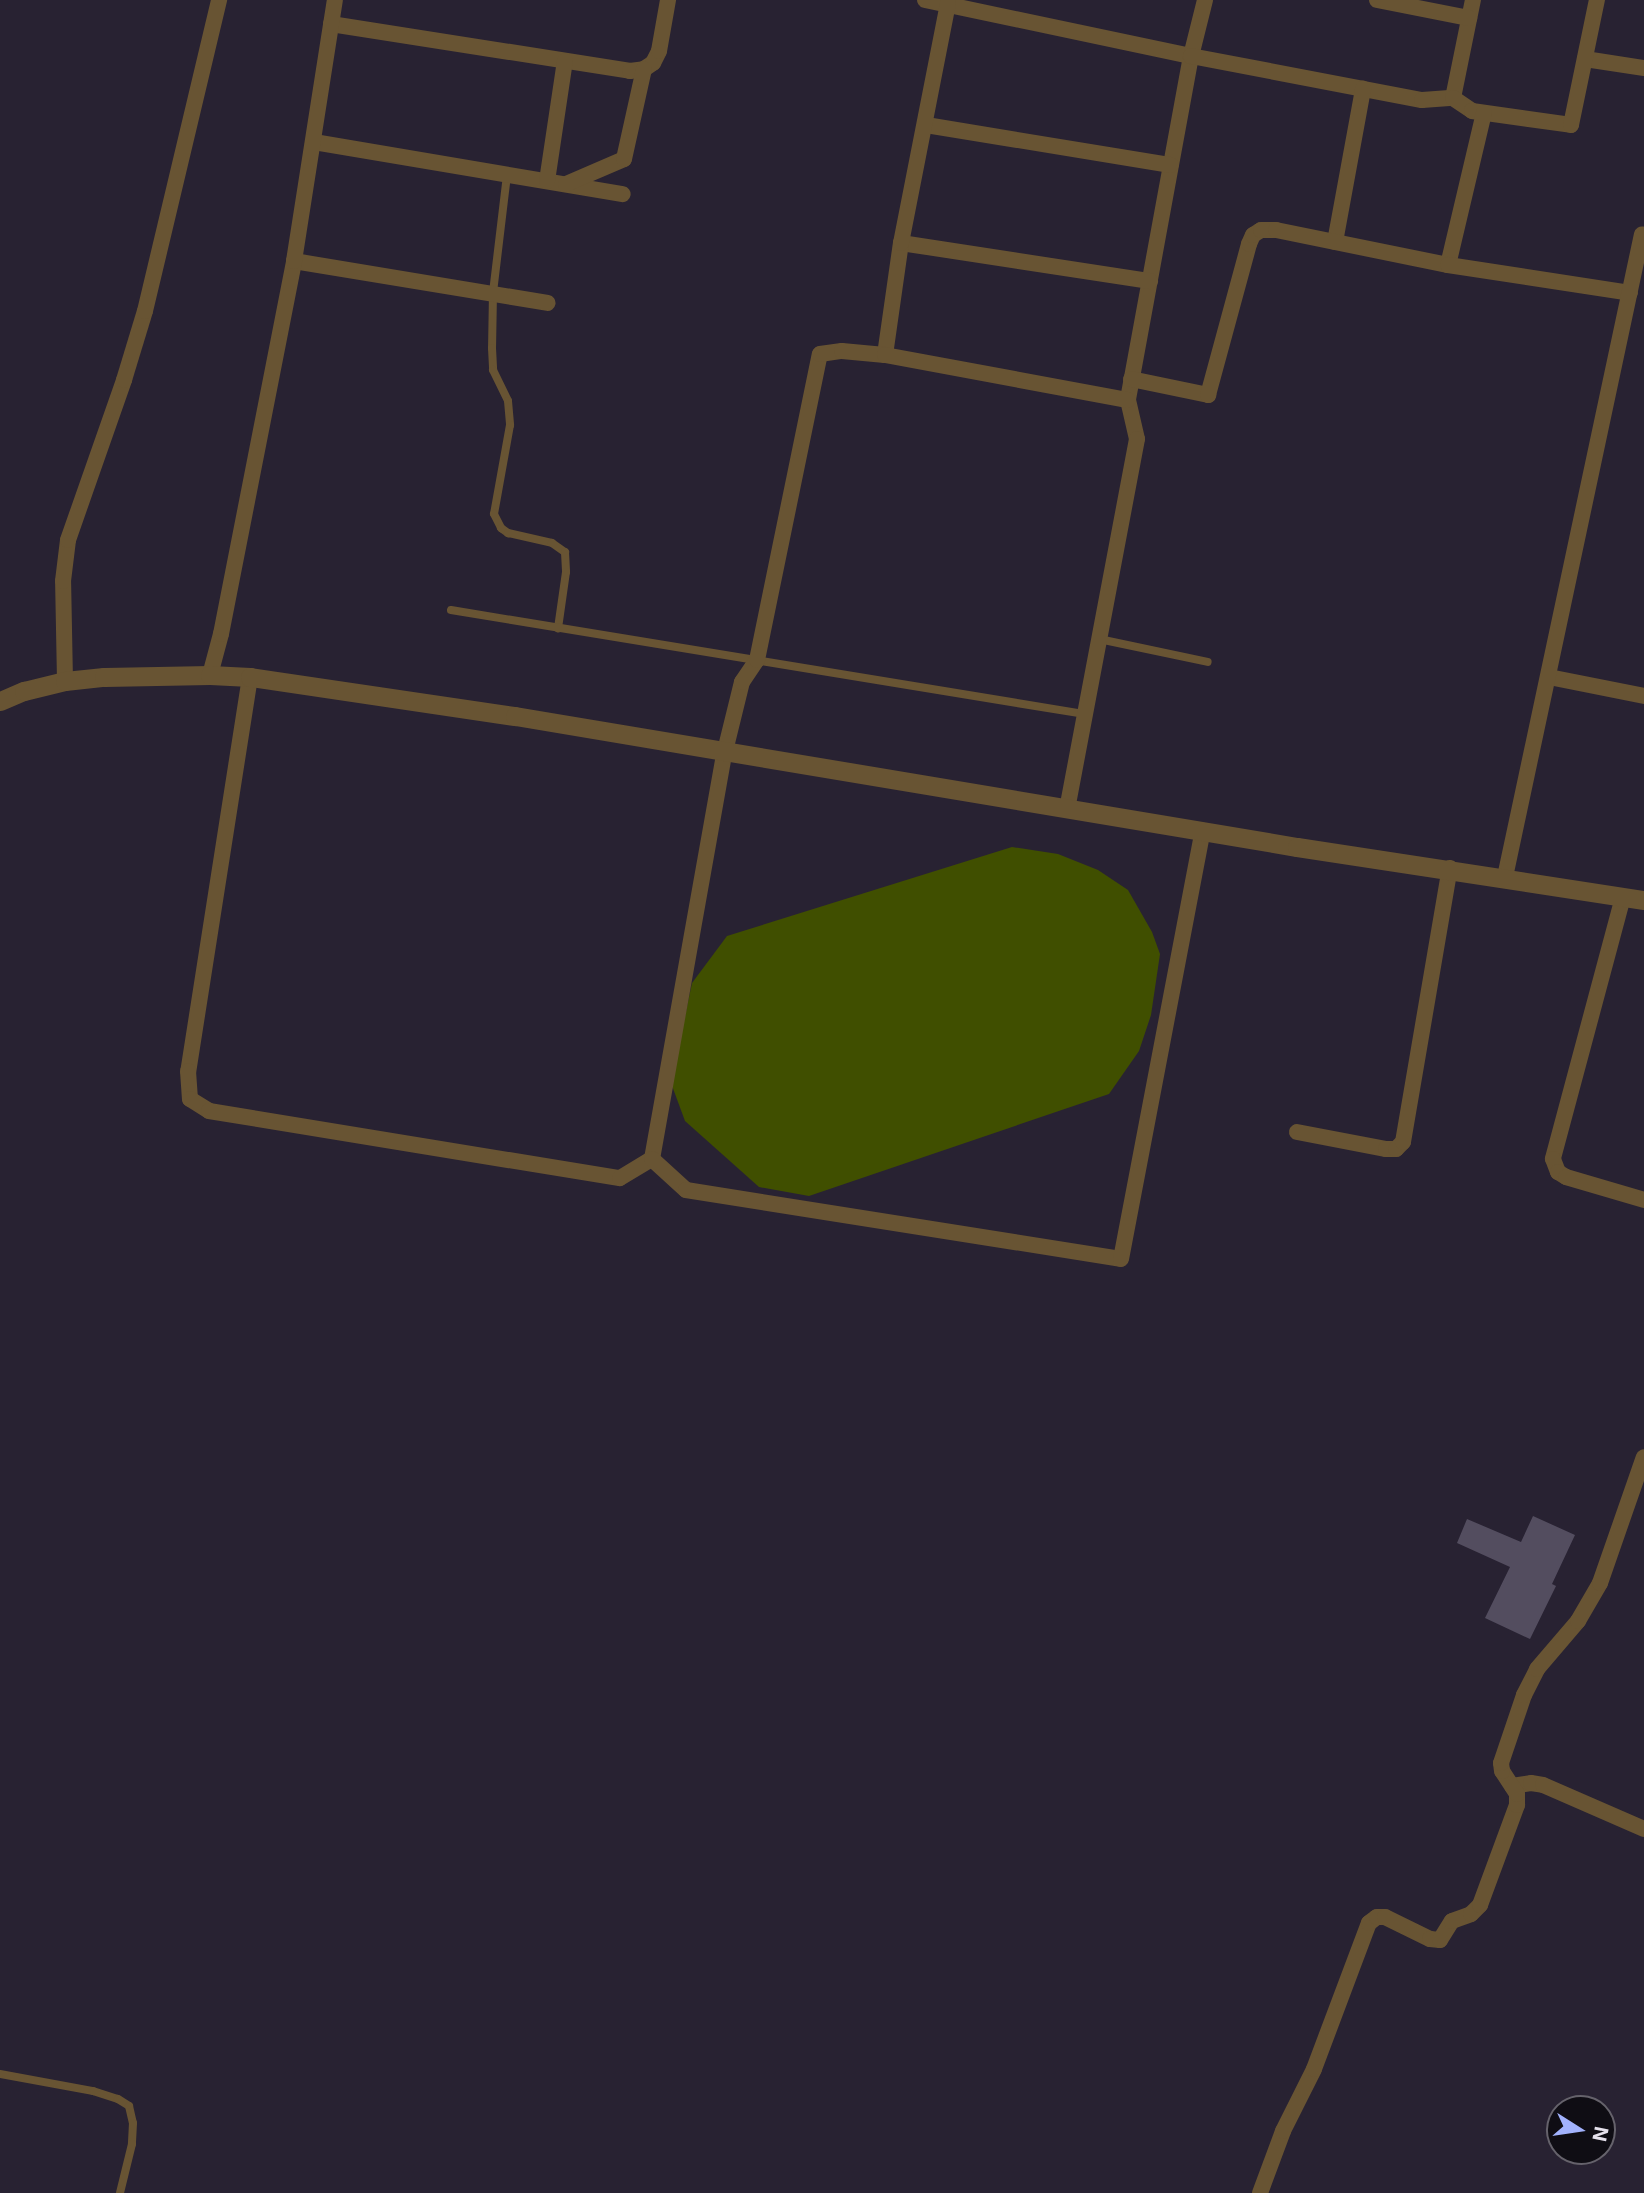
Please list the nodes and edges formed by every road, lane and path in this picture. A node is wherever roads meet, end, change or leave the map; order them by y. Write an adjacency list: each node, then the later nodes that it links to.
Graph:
1 (219, 0): 47 (street)
2 (335, 0): 11 (street)
3 (668, 0): 16 (street)
4 (925, 0): 9 (street)
5 (1205, 0): 12 (street)
6 (1377, 0): 10 (street)
7 (1473, 0): 10 (street)
8 (1597, 0): 13 (street)
9 (948, 4): 12 (street); 20 (street)
10 (1469, 18): 18 (street)
11 (331, 24): 14 (street); 21 (street)
12 (1191, 56): 17 (street); 22 (street)
13 (1585, 59): 15 (street); 19 (street)
14 (565, 61): 16 (street); 24 (street)
15 (1644, 68)
16 (644, 69): 25 (street)
17 (1363, 89): 18 (street); 28 (street)
18 (1454, 98): 19 (street)
19 (1484, 113): 31 (street)
20 (926, 125): 22 (street); 29 (street)
21 (314, 142): 23 (street); 30 (street)
22 (1171, 165): 32 (street)
23 (507, 175): 24 (street); 33 (lane)
24 (547, 181): 25 (street)
25 (566, 184): 26 (street)
26 (622, 194)
27 (1642, 234): 34 (street)
28 (1335, 242): 31 (street); 37 (street)
29 (901, 243): 32 (street); 36 (street)
30 (294, 261): 33 (street); 44 (street)
31 (1448, 265): 34 (street)
32 (1150, 281): 37 (street)
33 (493, 293): 35 (street); 40 (lane)
34 (1630, 293): 46 (street)
35 (548, 303)
36 (885, 355): 38 (street); 42 (street)
37 (1131, 379): 38 (street)
38 (1128, 400): 41 (street)
39 (452, 610): 40 (lane)
40 (558, 628): 42 (lane)
41 (1099, 639): 43 (lane); 50 (street)
42 (757, 660): 50 (lane); 51 (street)
43 (1208, 662)
44 (210, 675): 45 (street); 47 (street)
45 (250, 677): 51 (street); 59 (street)
46 (1549, 677): 48 (street); 55 (street)
47 (65, 681): 49 (street)
48 (1644, 696)
49 (0, 701)
50 (1084, 714): 52 (street)
51 (725, 751): 52 (street); 59 (street)
52 (1067, 808): 53 (street)
53 (1203, 831): 54 (street); 59 (street)
54 (1450, 868): 55 (street); 58 (street)
55 (1505, 877): 56 (street)
56 (1623, 897): 57 (street); 60 (street)
57 (1644, 900)
58 (1297, 1132)
59 (652, 1159)
60 (1644, 1200)
61 (1644, 1457): 62 (street)
62 (1512, 1786): 63 (street); 66 (street)
63 (1644, 1829)
64 (0, 2074): 65 (lane)
65 (120, 2193)
66 (1260, 2193)

